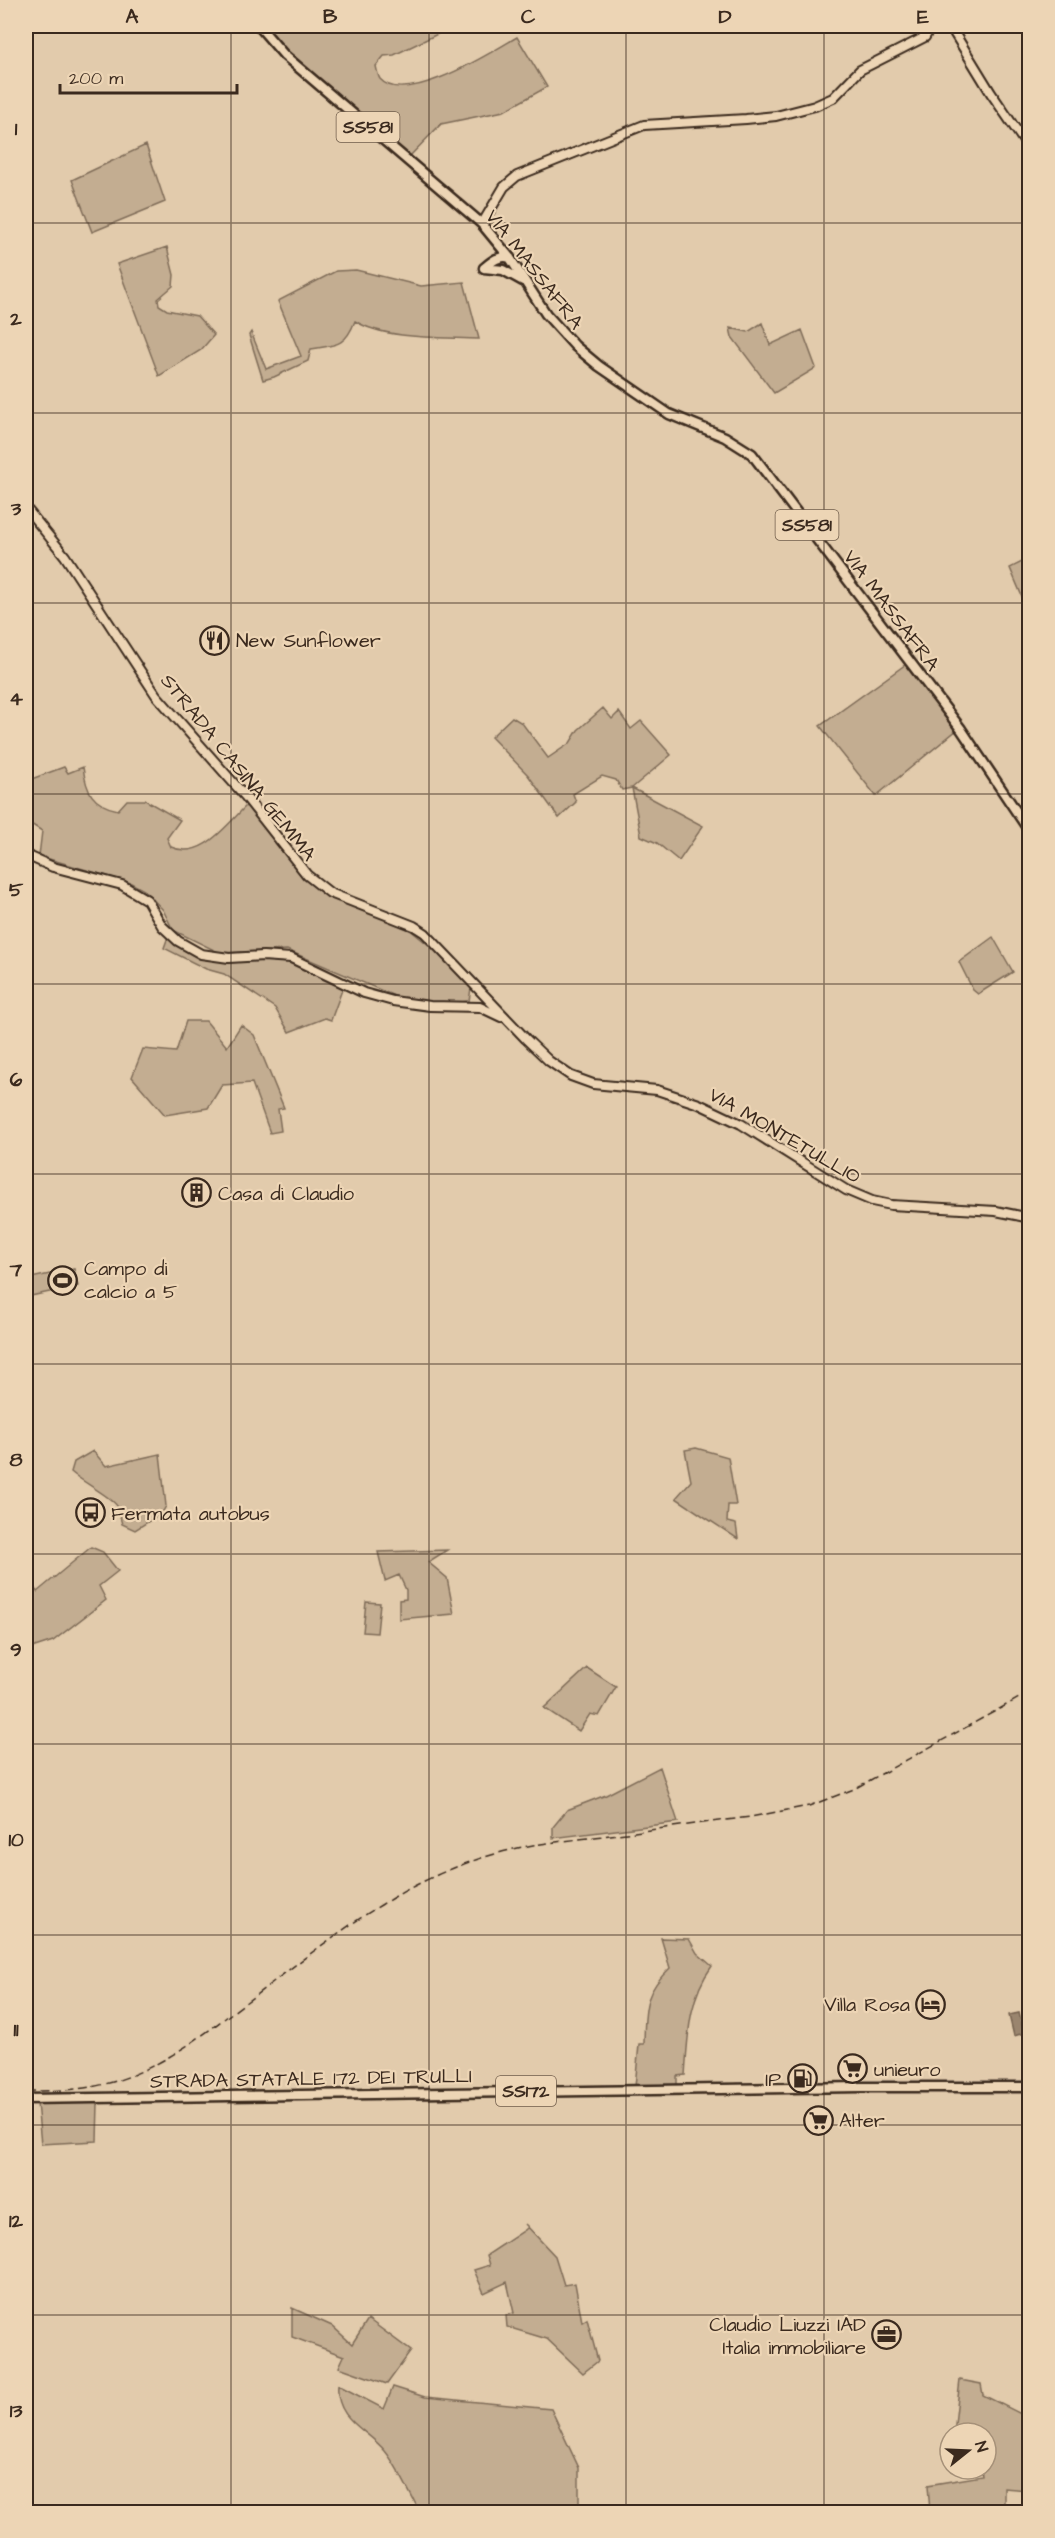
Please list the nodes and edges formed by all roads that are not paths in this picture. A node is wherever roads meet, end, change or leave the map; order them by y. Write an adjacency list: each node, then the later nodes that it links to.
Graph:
1 (259, 26): 5 (main road, VIA MASSAFRA / SS581)
2 (931, 26): 5 (street)
3 (950, 26): 4 (street)
4 (1029, 150)
5 (482, 224): 6 (main road, VIA MASSAFRA / SS581)
6 (495, 239): 7 (main road, VIA MASSAFRA / SS581); 8 (main road)
7 (510, 258): 8 (main road); 9 (main road, VIA MASSAFRA / SS581)
8 (492, 267): 9 (main road)
9 (525, 283): 11 (main road, VIA MASSAFRA / SS581)
10 (26, 508): 13 (street, STRADA CASINA GEMMA)
11 (1029, 832)
12 (26, 855): 15 (street)
13 (479, 988): 14 (street, STRADA CASINA GEMMA); 15 (street); 16 (street)
14 (486, 996): 16 (street); 17 (street, STRADA CASINA GEMMA)
15 (467, 1005): 16 (street)
16 (480, 1007): 17 (street)
17 (510, 1023): 18 (street, VIA MONTETULLIO)
18 (1029, 1218)
19 (1029, 2087): 20 (main road, STRADA STATALE 172 DEI TRULLI / SS172)
20 (26, 2099)

